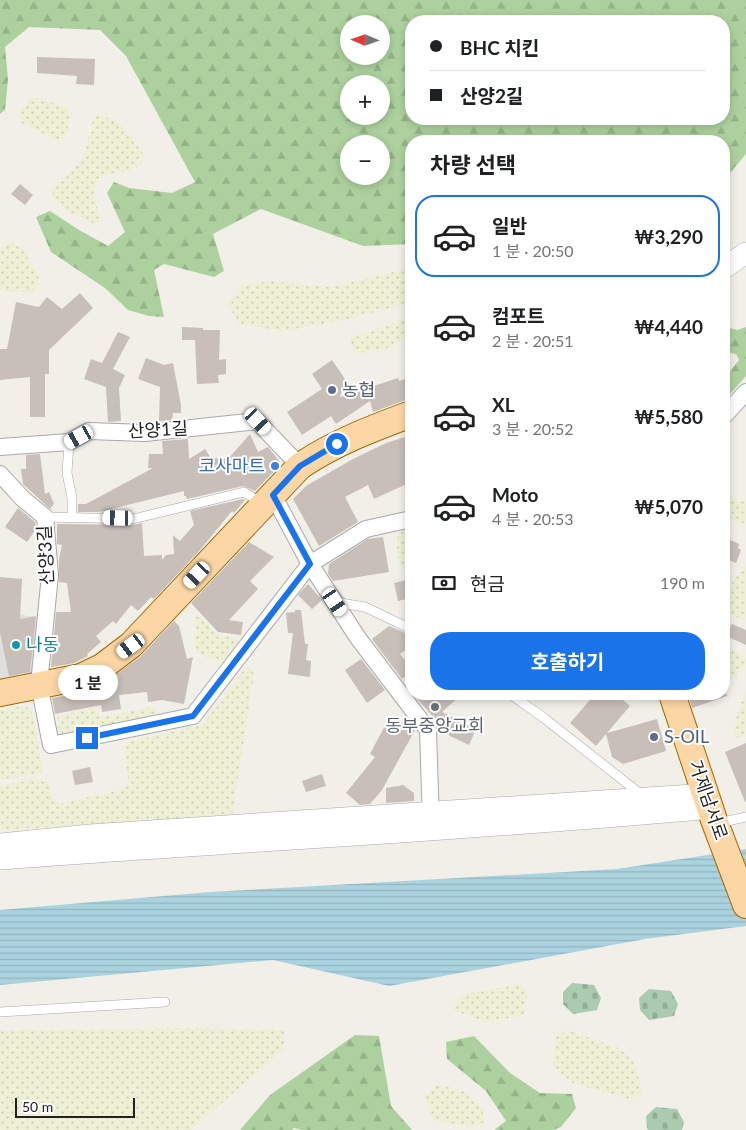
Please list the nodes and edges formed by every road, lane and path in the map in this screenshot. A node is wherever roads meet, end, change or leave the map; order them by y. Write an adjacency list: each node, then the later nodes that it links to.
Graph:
1 (746, 253): 2 (street)
2 (730, 264)
3 (746, 392): 4 (street)
4 (730, 409)
5 (405, 416): 8 (main road)
6 (69, 442): 7 (street, 산양1길); 8 (street, 산양1길); 12 (lane)
7 (0, 447)
8 (300, 466): 10 (main road)
9 (0, 474): 11 (street, 산양3길)
10 (268, 500): 12 (lane); 14 (street); 17 (main road)
11 (45, 517): 12 (lane); 17 (street, 산양3길)
12 (72, 517)
13 (405, 519): 14 (street)
14 (310, 564): 15 (street); 17 (street, 산양3길)
15 (335, 602): 16 (lane); 19 (street)
16 (405, 625)
17 (39, 684): 18 (main road)
18 (0, 693)
19 (405, 700)
20 (405, 700): 26 (street)
21 (518, 700): 23 (lane)
22 (674, 700): 24 (main road, 거제남서로)
23 (647, 799): 24 (street); 26 (street)
24 (712, 811): 25 (lane); 26 (street); 29 (main road, 거제남서로)
25 (746, 817)
26 (431, 822): 27 (street); 28 (street)
27 (0, 844)
28 (0, 859)
29 (746, 905)
30 (165, 1002): 31 (lane)
31 (0, 1012)

